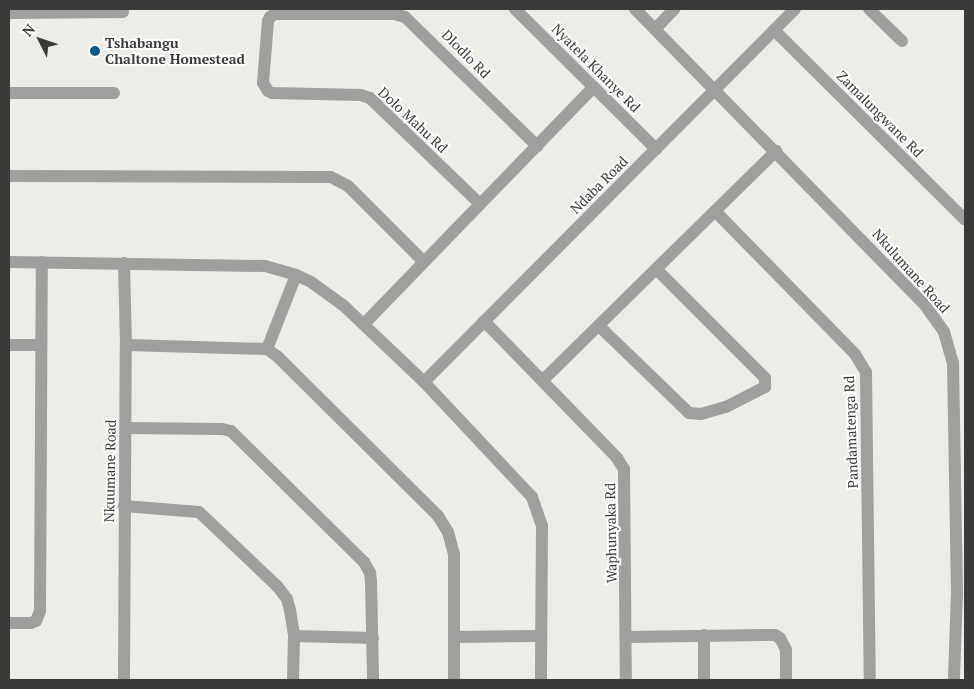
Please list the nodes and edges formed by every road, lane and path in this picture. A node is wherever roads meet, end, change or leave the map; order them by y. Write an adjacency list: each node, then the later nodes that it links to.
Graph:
1 (515, 9): 12 (street, Nyatela Khanye Rd)
2 (635, 9): 9 (street, Nkulumane Road)
3 (674, 9): 9 (street)
4 (795, 9): 10 (street, Ndaba Road)
5 (869, 9): 11 (street)
6 (123, 12): 7 (street)
7 (9, 13)
8 (270, 17): 16 (street, Dlodlo Rd); 20 (street, Dolo Mahu Rd)
9 (655, 29): 13 (street, Nkulumane Road)
10 (774, 30): 13 (street, Ndaba Road); 22 (street, Zamalungwane Rd)
11 (902, 41)
12 (594, 87): 16 (street); 17 (street, Nyatela Khanye Rd)
13 (715, 89): 17 (street, Ndaba Road); 18 (street, Nkulumane Road)
14 (9, 93): 15 (street)
15 (114, 93)
16 (537, 146): 20 (street)
17 (656, 149): 29 (street, Ndaba Road)
18 (776, 150): 21 (street); 40 (street, Nkulumane Road)
19 (9, 176): 25 (street)
20 (480, 204): 25 (street)
21 (715, 211): 27 (street); 56 (street, Pandamatenga Rd)
22 (965, 220)
23 (9, 262): 24 (street)
24 (42, 262): 26 (street); 33 (street)
25 (424, 262): 30 (street)
26 (124, 263): 28 (street); 34 (street, Nkuumane Road)
27 (656, 269): 31 (street); 31 (street)
28 (296, 275): 30 (street); 35 (street)
29 (484, 321): 36 (street, Waphunyaka Rd); 37 (street, Ndaba Road)
30 (364, 324): 37 (street)
31 (599, 326): 36 (street)
32 (9, 345): 33 (street)
33 (40, 345): 41 (street)
34 (126, 346): 35 (street); 38 (street, Nkuumane Road)
35 (267, 349): 45 (street)
36 (544, 380): 46 (street, Waphunyaka Rd)
37 (424, 382): 44 (street)
38 (126, 428): 39 (street, Nkuumane Road); 47 (street)
39 (124, 506): 43 (street); 48 (street, Nkuumane Road)
40 (961, 592): 57 (street, Nkulumane Road)
41 (9, 623)
42 (704, 635): 46 (street); 54 (street); 55 (street)
43 (294, 636): 47 (street); 49 (street)
44 (541, 636): 45 (street); 52 (street)
45 (455, 637): 51 (street)
46 (627, 637): 53 (street, Waphunyaka Rd)
47 (373, 638): 50 (street)
48 (124, 680)
49 (293, 680)
50 (373, 680)
51 (454, 680)
52 (541, 680)
53 (626, 680)
54 (704, 680)
55 (786, 680)
56 (870, 680)
57 (954, 680)

